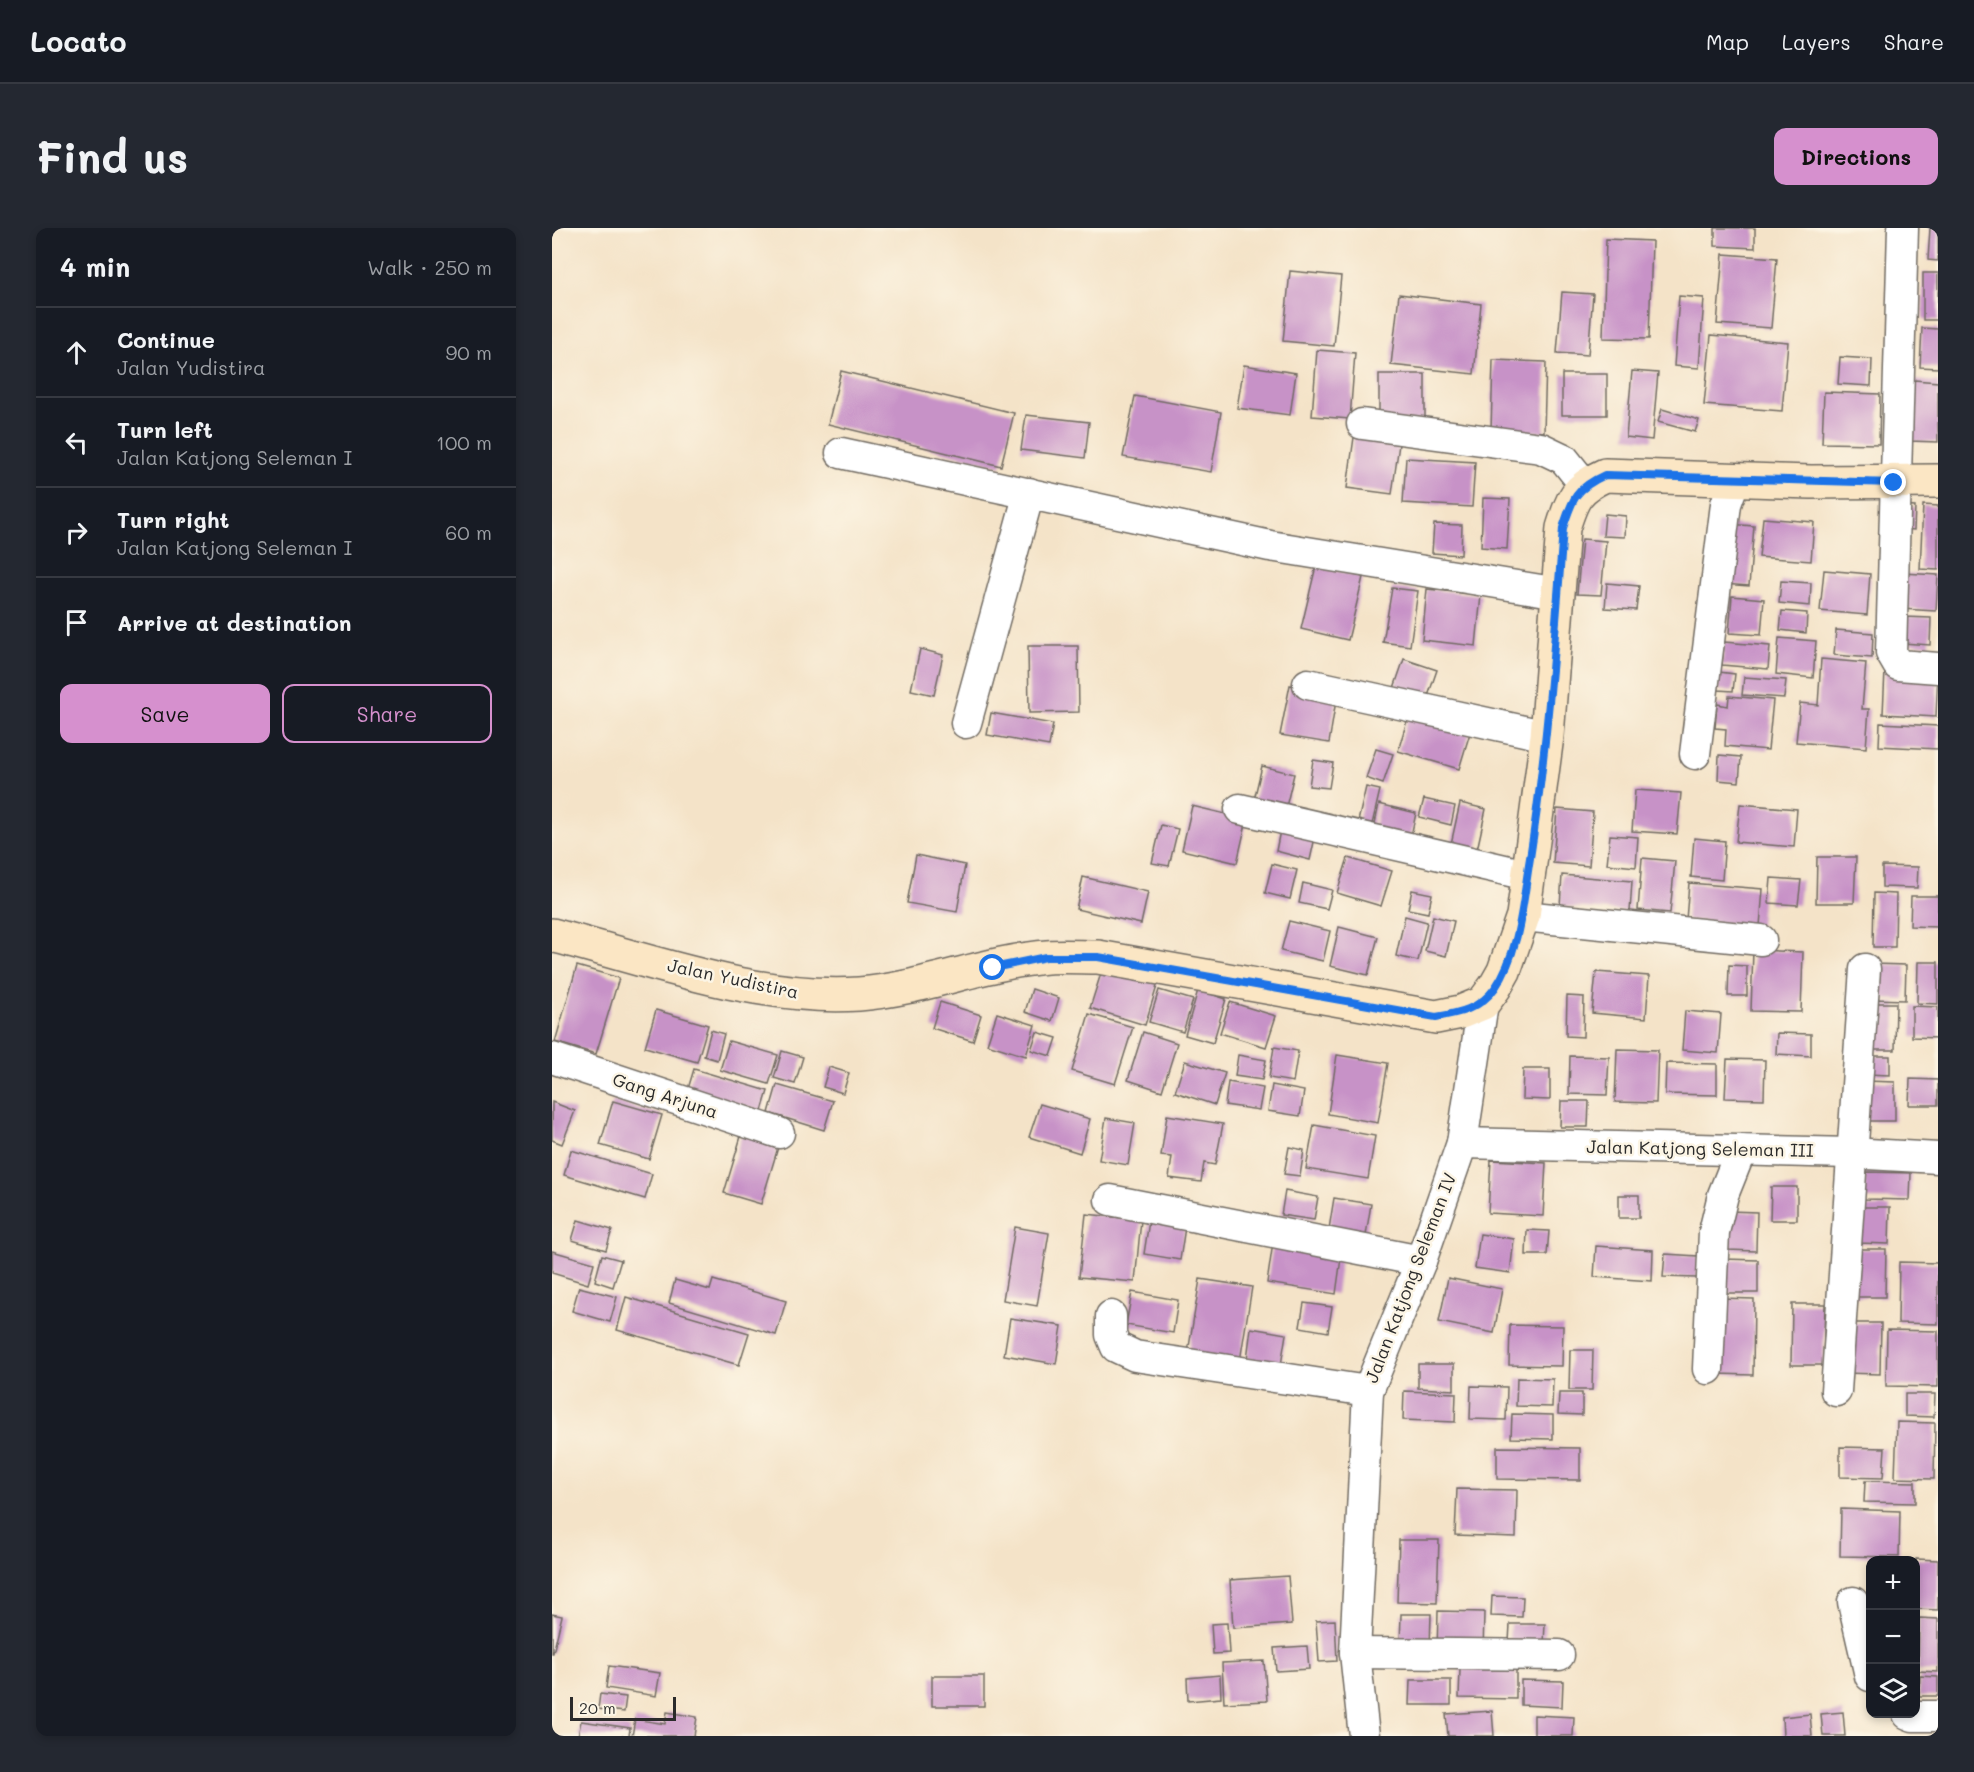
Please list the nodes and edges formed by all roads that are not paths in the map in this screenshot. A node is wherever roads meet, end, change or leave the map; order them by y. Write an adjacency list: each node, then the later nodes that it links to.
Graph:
1 (1903, 228): 6 (street)
2 (1362, 424): 7 (street)
3 (841, 453): 8 (street)
4 (1735, 479): 6 (street); 7 (street); 14 (street)
5 (1938, 481): 6 (street)
6 (1894, 483): 10 (street)
7 (1584, 484): 9 (street)
8 (1029, 494): 9 (street); 12 (street)
9 (1558, 593): 13 (street)
10 (1938, 668)
11 (1308, 684): 13 (street)
12 (966, 723)
13 (1547, 736): 16 (street)
14 (1695, 753)
15 (1240, 809): 16 (street)
16 (1527, 875): 17 (street)
17 (1523, 916): 19 (street); 21 (street)
18 (552, 935): 21 (street, Jalan Yudistira)
19 (1761, 940)
20 (1864, 969): 26 (street)
21 (1482, 1003): 24 (street, Jalan Katjong Seleman IV)
22 (552, 1058): 23 (street, Gang Arjuna)
23 (779, 1133)
24 (1462, 1143): 25 (street, Jalan Katjong Seleman III); 29 (street, Jalan Katjong Seleman IV)
25 (1741, 1150): 26 (street, Jalan Katjong Seleman III); 31 (street)
26 (1850, 1153): 27 (street, Jalan Katjong Seleman III); 33 (street)
27 (1938, 1158)
28 (1110, 1200): 29 (street)
29 (1421, 1261): 32 (street, Jalan Katjong Seleman IV)
30 (1111, 1316): 32 (street)
31 (1708, 1369)
32 (1368, 1391): 35 (street, Jalan Katjong Seleman IV)
33 (1836, 1391)
34 (1853, 1602): 37 (street)
35 (1355, 1653): 36 (street); 40 (street, Jalan Katjong Seleman IV)
36 (1558, 1655)
37 (1867, 1664)
38 (1920, 1716): 39 (street)
39 (1938, 1716)
40 (1364, 1736)

